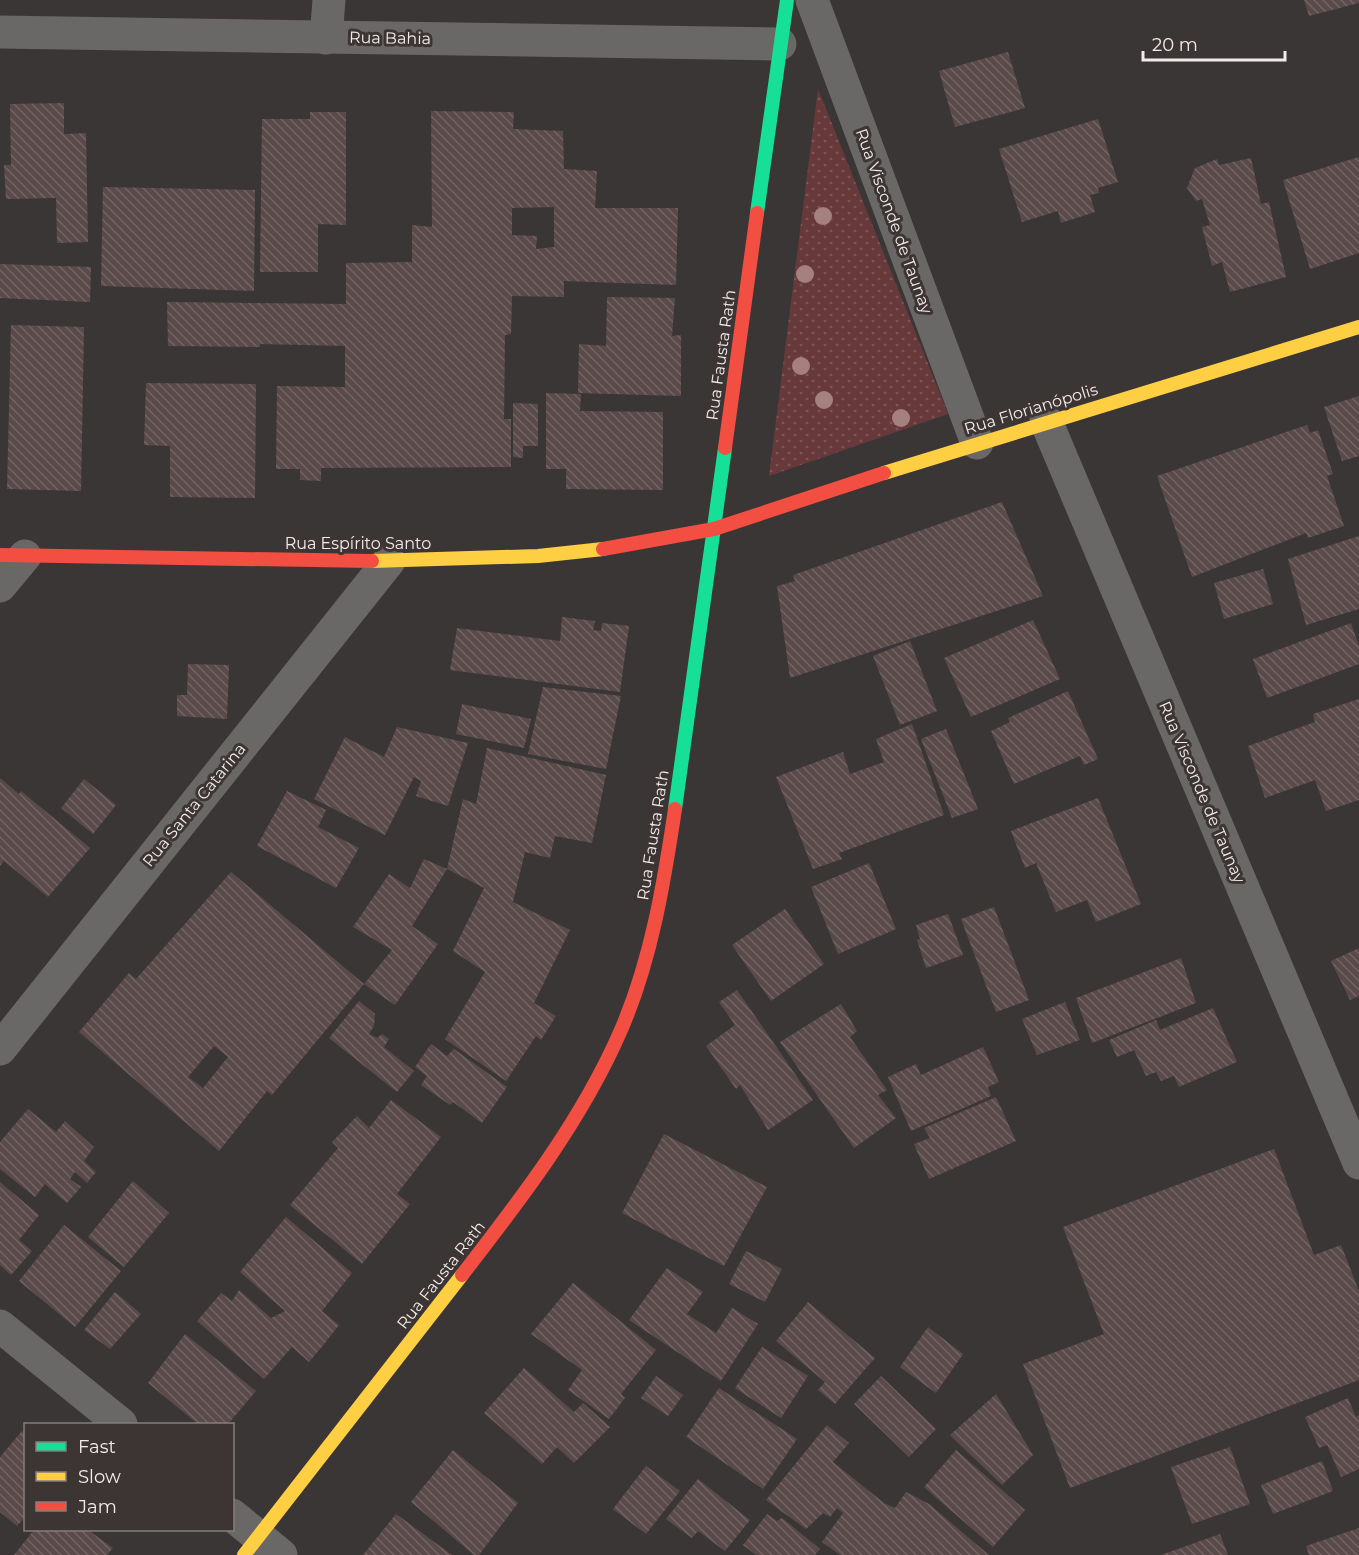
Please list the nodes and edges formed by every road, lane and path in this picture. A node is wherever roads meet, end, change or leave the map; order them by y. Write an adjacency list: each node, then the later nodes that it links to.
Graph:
1 (329, 0): 5 (street)
2 (787, 0): 6 (street, Rua Fausta Rath)
3 (812, 0): 9 (street, Rua Visconde de Taunay)
4 (0, 32): 5 (street, Rua Bahia)
5 (326, 38): 6 (street, Rua Bahia)
6 (780, 45): 10 (street, Rua Fausta Rath)
7 (1359, 327): 8 (street, Rua Florianópolis)
8 (1046, 422): 9 (street, Rua Florianópolis); 15 (street, Rua Visconde de Taunay)
9 (977, 443): 10 (street, Rua Florianópolis)
10 (714, 529): 12 (street, Rua Espírito Santo); 19 (street, Rua Fausta Rath)
11 (12, 556): 12 (street, Rua Espírito Santo); 13 (street)
12 (389, 561): 14 (street, Rua Santa Catarina)
13 (0, 586)
14 (0, 1049)
15 (1359, 1162)
16 (0, 1326): 17 (street)
17 (119, 1423)
18 (234, 1517): 19 (street)
19 (261, 1549)

